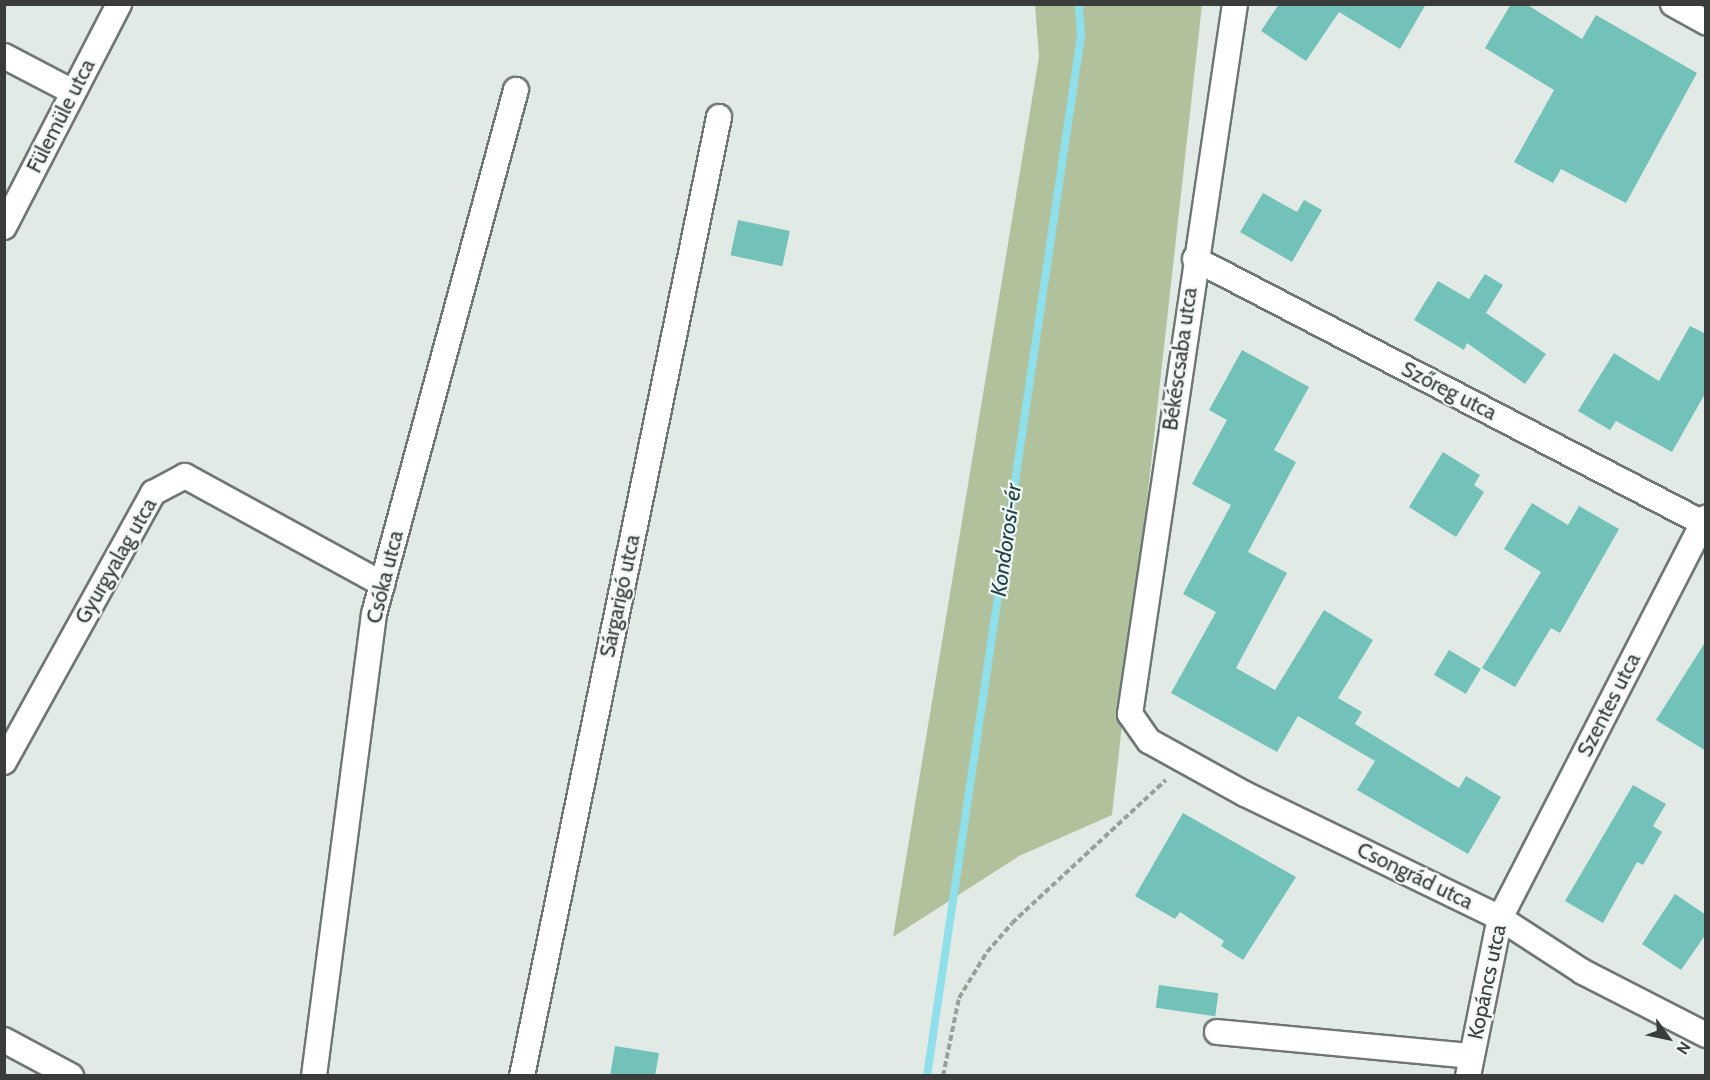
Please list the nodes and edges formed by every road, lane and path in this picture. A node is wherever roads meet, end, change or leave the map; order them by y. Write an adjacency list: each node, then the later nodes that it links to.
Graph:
1 (119, 4): 7 (street, Fülemüle utca)
2 (1235, 4): 10 (street, Békéscsaba utca)
3 (1673, 4): 4 (street)
4 (1706, 22)
5 (4, 56): 7 (street)
6 (516, 90): 12 (street, Csóka utca)
7 (74, 92): 9 (street, Fülemüle utca)
8 (719, 117): 24 (street, Sárgarigó utca)
9 (4, 227)
10 (1194, 259): 11 (street, Szőreg utca); 13 (street, Békéscsaba utca)
11 (1704, 521): 16 (street, Szentes utca)
12 (382, 584): 14 (street, Gyurgyalag utca); 23 (street, Csóka utca)
13 (1130, 714): 15 (street, Csongrád utca)
14 (4, 762)
15 (1204, 771): 17 (street, Csongrád utca); 25 (path)
16 (1513, 891): 17 (street, Kopáncs utca)
17 (1500, 918): 19 (street, Csongrád utca); 21 (street, Kopáncs utca)
18 (1217, 1032): 21 (street)
19 (1706, 1035)
20 (4, 1040): 22 (street)
21 (1469, 1066)
22 (71, 1076)
23 (314, 1076)
24 (522, 1076)
25 (943, 1076)

